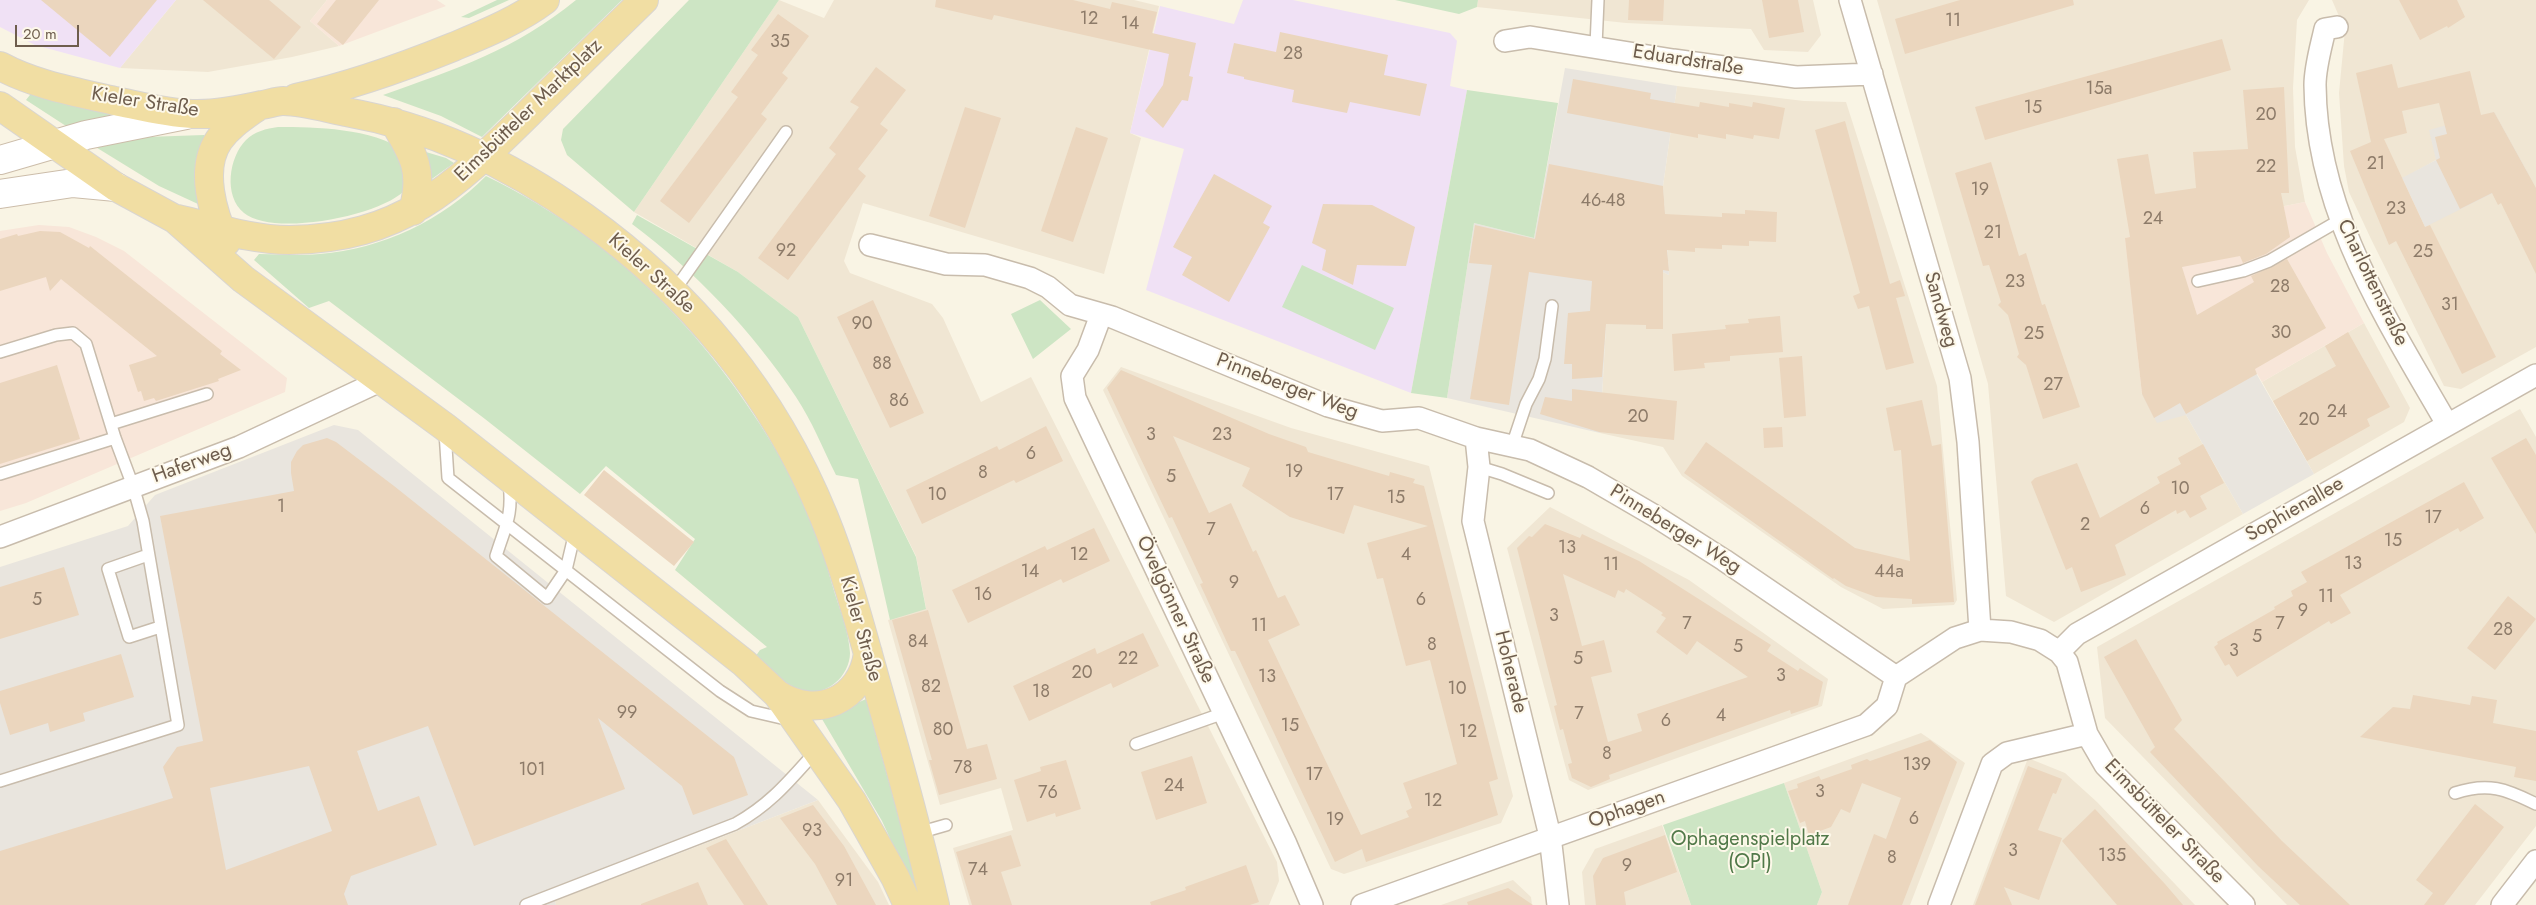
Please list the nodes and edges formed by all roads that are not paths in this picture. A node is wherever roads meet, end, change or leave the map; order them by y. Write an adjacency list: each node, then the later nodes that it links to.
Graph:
1 (544, 0): 10 (main road)
2 (1598, 0): 7 (lane)
3 (1850, 0): 9 (street, Sandweg)
4 (639, 3): 16 (main road, Eimsbütteler Marktplatz)
5 (2337, 27): 22 (street, Charlottenstraße)
6 (1505, 41): 7 (street, Eduardstraße)
7 (1596, 46): 9 (street, Eduardstraße)
8 (0, 66): 12 (main road, Kieler Straße)
9 (1872, 74): 51 (street, Sandweg)
10 (270, 104): 12 (main road, Kieler Straße); 13 (main road, Kieler Straße); 23 (main road)
11 (0, 106): 15 (main road)
12 (192, 114): 15 (main road)
13 (394, 122): 16 (main road, Kieler Straße); 20 (main road)
14 (786, 132): 27 (lane)
15 (53, 143): 17 (main road); 18 (main road)
16 (485, 158): 20 (main road, Eimsbütteler Marktplatz); 27 (main road, Kieler Straße)
17 (0, 160)
18 (116, 187): 19 (main road); 21 (main road)
19 (0, 194)
20 (412, 210): 23 (main road, Eimsbütteler Marktplatz)
21 (175, 219): 23 (main road, Eimsbütteler Marktplatz); 25 (main road)
22 (2340, 220): 26 (lane); 35 (street, Charlottenstraße)
23 (220, 228): 25 (main road)
24 (870, 245): 29 (street, Pinneberger Weg)
25 (243, 279): 32 (main road)
26 (2198, 281)
27 (674, 291): 53 (main road, Kieler Straße)
28 (1552, 306): 39 (lane)
29 (1101, 315): 38 (street, Pinneberger Weg); 56 (street, Övelgönner Straße)
30 (0, 352): 34 (lane)
31 (2536, 375): 35 (street, Sophienallee)
32 (380, 381): 36 (main road); 43 (street, Haferweg)
33 (207, 394): 34 (lane)
34 (111, 424): 37 (lane)
35 (2446, 424): 52 (street, Sophienallee)
36 (445, 427): 42 (main road); 45 (lane)
37 (114, 438): 41 (lane); 43 (lane)
38 (1476, 438): 39 (street, Pinneberger Weg); 40 (street, Hoherade)
39 (1512, 446): 54 (street, Pinneberger Weg)
40 (1479, 467): 44 (lane); 66 (street, Hoherade)
41 (0, 474)
42 (509, 478): 45 (lane); 46 (main road)
43 (133, 486): 47 (street, Haferweg); 48 (lane)
44 (1548, 493)
45 (508, 524): 49 (lane); 49 (lane)
46 (575, 532): 49 (lane); 55 (main road)
47 (0, 537)
48 (148, 555): 50 (lane); 50 (lane)
49 (566, 570): 57 (lane)
50 (160, 627): 61 (lane)
51 (1980, 630): 52 (street); 54 (street)
52 (2059, 652): 58 (street, Eimsbütteler Straße)
53 (868, 653): 55 (main road); 65 (main road, Kieler Straße)
54 (1896, 676): 66 (street, Ophagen)
55 (777, 694): 57 (main road)
56 (1224, 713): 59 (lane); 71 (street, Övelgönner Straße)
57 (797, 722): 60 (main road)
58 (2087, 734): 74 (street); 75 (street, Eimsbütteler Straße)
59 (1136, 744)
60 (817, 750): 68 (lane); 69 (main road)
61 (0, 781)
62 (2455, 793): 63 (lane)
63 (2536, 804)
64 (946, 825): 65 (lane)
65 (918, 833): 70 (main road, Kieler Straße)
66 (1550, 836): 72 (street, Ophagen); 73 (street, Hoherade)
67 (2536, 860): 76 (street)
68 (526, 905)
69 (908, 905)
70 (935, 905)
71 (1312, 905)
72 (1362, 905)
73 (1558, 905)
74 (1939, 905)
75 (2244, 905)
76 (2502, 905)

